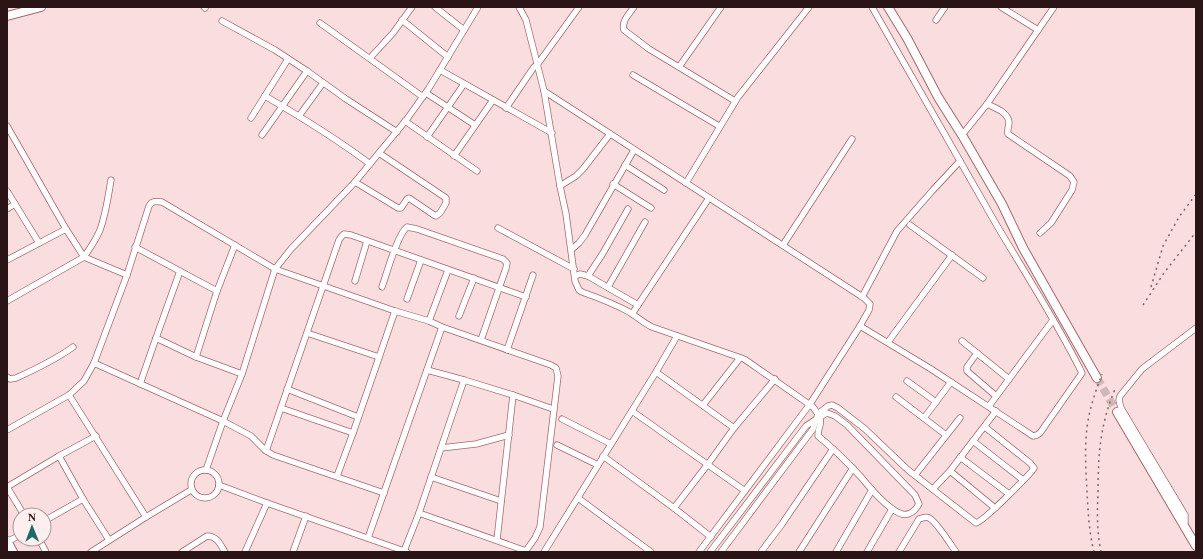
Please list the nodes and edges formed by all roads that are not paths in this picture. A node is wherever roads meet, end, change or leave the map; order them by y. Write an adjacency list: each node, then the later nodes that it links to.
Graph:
1 (41, 7): 15 (street)
2 (412, 7): 16 (street)
3 (435, 7): 20 (street)
4 (478, 7): 20 (street)
5 (519, 7): 25 (street)
6 (579, 7): 25 (street)
7 (634, 7): 26 (street)
8 (721, 7): 26 (street)
9 (809, 7): 36 (street)
10 (872, 7): 57 (street)
11 (888, 7): 51 (street)
12 (945, 7): 17 (street)
13 (1002, 7): 21 (street)
14 (1054, 7): 21 (street)
15 (7, 16)
16 (402, 20): 22 (street); 23 (street)
17 (936, 20)
18 (222, 21): 24 (street)
19 (320, 23): 23 (street)
20 (464, 30): 22 (street)
21 (1038, 30): 37 (street)
22 (448, 57): 28 (street)
23 (370, 58): 33 (street)
24 (288, 59): 27 (street); 34 (street)
25 (537, 65): 32 (street); 40 (street)
26 (680, 67): 36 (street)
27 (307, 70): 30 (street); 38 (street)
28 (440, 70): 31 (street); 33 (street)
29 (634, 75): 45 (street)
30 (323, 83): 41 (street); 47 (street)
31 (464, 84): 35 (street); 39 (street)
32 (544, 91): 48 (street); 49 (street)
33 (424, 95): 39 (street); 43 (street)
34 (265, 96): 38 (street); 42 (street)
35 (493, 100): 40 (street); 44 (street)
36 (735, 101): 45 (street)
37 (987, 104): 51 (street); 77 (street)
38 (282, 106): 41 (street); 50 (street)
39 (448, 107): 44 (street); 52 (street)
40 (506, 108): 48 (street)
41 (299, 116): 58 (street)
42 (251, 118)
43 (405, 121): 47 (street); 52 (street)
44 (476, 126): 56 (street)
45 (719, 126): 63 (street)
46 (8, 130): 76 (street)
47 (397, 132): 55 (street)
48 (552, 133): 65 (street)
49 (610, 134): 54 (street); 65 (street)
50 (262, 135)
51 (962, 135): 83 (street)
52 (427, 137): 56 (street)
53 (852, 139): 81 (street)
54 (634, 150): 59 (street); 63 (street)
55 (379, 153): 58 (street); 62 (street)
56 (454, 156): 60 (street)
57 (960, 161): 86 (street); 107 (street)
58 (370, 164): 62 (street)
59 (625, 165): 64 (street); 66 (street)
60 (477, 171)
61 (111, 180): 88 (street)
62 (356, 182): 91 (street)
63 (686, 183): 68 (street)
64 (614, 184): 70 (street); 84 (street)
65 (560, 186): 84 (street)
66 (664, 190)
67 (7, 191): 69 (street)
68 (709, 198): 81 (street); 110 (street)
69 (15, 204): 71 (street); 79 (street)
70 (650, 208)
71 (7, 209)
72 (628, 209): 97 (street)
73 (645, 222): 104 (street)
74 (910, 225): 87 (street)
75 (498, 228): 94 (street)
76 (66, 229): 79 (street); 88 (street)
77 (1040, 233)
78 (367, 241): 85 (street); 100 (street); 101 (street)
79 (39, 243): 89 (street)
80 (236, 245): 82 (street); 91 (street); 105 (street)
81 (783, 245): 107 (street)
82 (135, 247): 93 (street); 95 (street)
83 (1024, 248): 86 (street); 136 (street)
84 (572, 249): 94 (street)
85 (394, 251): 90 (street); 102 (street); 103 (street)
86 (1014, 254): 114 (street)
87 (952, 255): 99 (street); 124 (street)
88 (84, 257): 95 (street); 109 (street)
89 (7, 260)
90 (420, 260): 92 (street); 108 (street)
91 (276, 269): 101 (street); 134 (street)
92 (448, 270): 98 (street); 115 (street)
93 (180, 271): 105 (street); 121 (street)
94 (574, 273): 97 (street); 112 (street)
95 (127, 275): 131 (street)
96 (533, 275): 106 (street)
97 (588, 276): 104 (street)
98 (474, 278): 103 (street); 113 (street)
99 (983, 278)
100 (355, 281)
101 (324, 286): 111 (street); 119 (street)
102 (382, 286)
103 (500, 287): 106 (street); 122 (street)
104 (608, 287): 110 (street)
105 (217, 291): 128 (street)
106 (526, 297): 126 (street)
107 (862, 297): 116 (street)
108 (407, 299)
109 (7, 301)
110 (638, 305): 112 (street)
111 (395, 311): 115 (street); 129 (street)
112 (632, 314): 120 (street)
113 (459, 316)
114 (1053, 320): 138 (street); 155 (street)
115 (429, 321): 117 (street)
116 (860, 326): 124 (street); 149 (street)
117 (442, 327): 122 (street); 132 (street)
118 (1196, 328): 208 (street)
119 (307, 333): 129 (street); 143 (street)
120 (677, 336): 130 (street); 133 (street)
121 (156, 338): 128 (street); 142 (street)
122 (481, 340): 126 (street)
123 (962, 341): 127 (street)
124 (888, 342): 141 (street)
125 (73, 347): 135 (street)
126 (507, 350): 153 (street)
127 (977, 353): 138 (street); 146 (street)
128 (196, 356): 134 (street)
129 (379, 357): 157 (street)
130 (740, 358): 137 (street); 150 (street)
131 (94, 363): 142 (street); 144 (street)
132 (427, 370): 139 (street); 194 (street)
133 (656, 372): 150 (street); 154 (street)
134 (242, 374): 162 (street)
135 (7, 377)
136 (1097, 378)
137 (775, 379): 149 (street); 164 (street)
138 (1009, 379): 146 (street)
139 (464, 380): 145 (street); 173 (street)
140 (907, 381): 148 (street)
141 (951, 382): 148 (street); 151 (street)
142 (140, 384): 162 (street)
143 (288, 390): 152 (street); 157 (street)
144 (70, 395): 165 (street); 169 (street)
145 (513, 395): 153 (street); 167 (street)
146 (996, 396): 151 (street)
147 (896, 397): 159 (street)
148 (936, 402): 159 (street)
149 (810, 404): 158 (street); 193 (street)
150 (703, 405): 164 (street)
151 (989, 406): 155 (street)
152 (281, 408): 166 (street); 175 (street)
153 (553, 409): 222 (street)
154 (632, 411): 171 (street); 179 (street)
155 (996, 411): 163 (street)
156 (1117, 412): 208 (street)
157 (358, 417): 166 (street)
158 (818, 417): 174 (street); 184 (street); 203 (street); 226 (street); 227 (street)
159 (924, 418): 168 (street)
160 (960, 418): 168 (street)
161 (562, 419): 171 (street)
162 (223, 421): 175 (street); 182 (street)
163 (984, 427): 170 (street); 187 (street)
164 (734, 428): 179 (street)
165 (7, 430)
166 (353, 433): 185 (street)
167 (509, 435): 173 (street); 198 (street)
168 (946, 435): 184 (street)
169 (96, 436): 176 (street); 207 (street)
170 (973, 441): 178 (street); 187 (street)
171 (611, 444): 177 (street)
172 (557, 445): 180 (street)
173 (441, 448): 186 (street)
174 (833, 448): 181 (street); 228 (street)
175 (266, 451): 185 (street)
176 (59, 456): 189 (street); 197 (street)
177 (603, 456): 180 (street); 201 (street)
178 (960, 457): 183 (street); 195 (street)
179 (708, 464): 193 (street); 201 (street)
180 (598, 465): 196 (street)
181 (853, 468): 192 (street); 229 (street)
182 (206, 470): 188 (street); 191 (street)
183 (950, 471): 190 (street); 202 (street)
184 (914, 475): 190 (street)
185 (337, 476): 194 (street)
186 (431, 477): 198 (street); 204 (street)
187 (1023, 480): 195 (street)
188 (219, 486): 191 (street); 199 (street)
189 (7, 487): 200 (street)
190 (933, 489): 202 (street)
191 (191, 490): 207 (street)
192 (872, 490): 203 (street); 230 (street)
193 (745, 491): 209 (street)
194 (384, 493): 210 (street)
195 (1009, 494): 202 (street)
196 (578, 498): 223 (street); 224 (street)
197 (83, 499): 205 (street); 211 (street)
198 (501, 501): 212 (street)
199 (267, 503): 206 (street); 219 (street)
200 (19, 507)
201 (674, 508): 209 (street)
202 (995, 508)
203 (892, 509): 231 (street)
204 (419, 513): 212 (street); 221 (street)
205 (52, 516)
206 (306, 516): 210 (street); 220 (street)
207 (146, 517): 211 (street)
208 (1182, 524): 214 (street)
209 (711, 537): 225 (street)
210 (368, 538): 221 (street)
211 (108, 540): 216 (street)
212 (496, 540): 222 (street)
213 (7, 542): 215 (street)
214 (1196, 546)
215 (14, 552)
216 (91, 552)
217 (182, 552): 218 (street)
218 (225, 552)
219 (245, 552)
220 (293, 552)
221 (406, 552)
222 (526, 552)
223 (545, 552)
224 (651, 552)
225 (699, 552)
226 (710, 552)
227 (721, 552)
228 (761, 552)
229 (798, 552)
230 (836, 552)
231 (867, 552)
232 (899, 552): 233 (street)
233 (956, 552)

